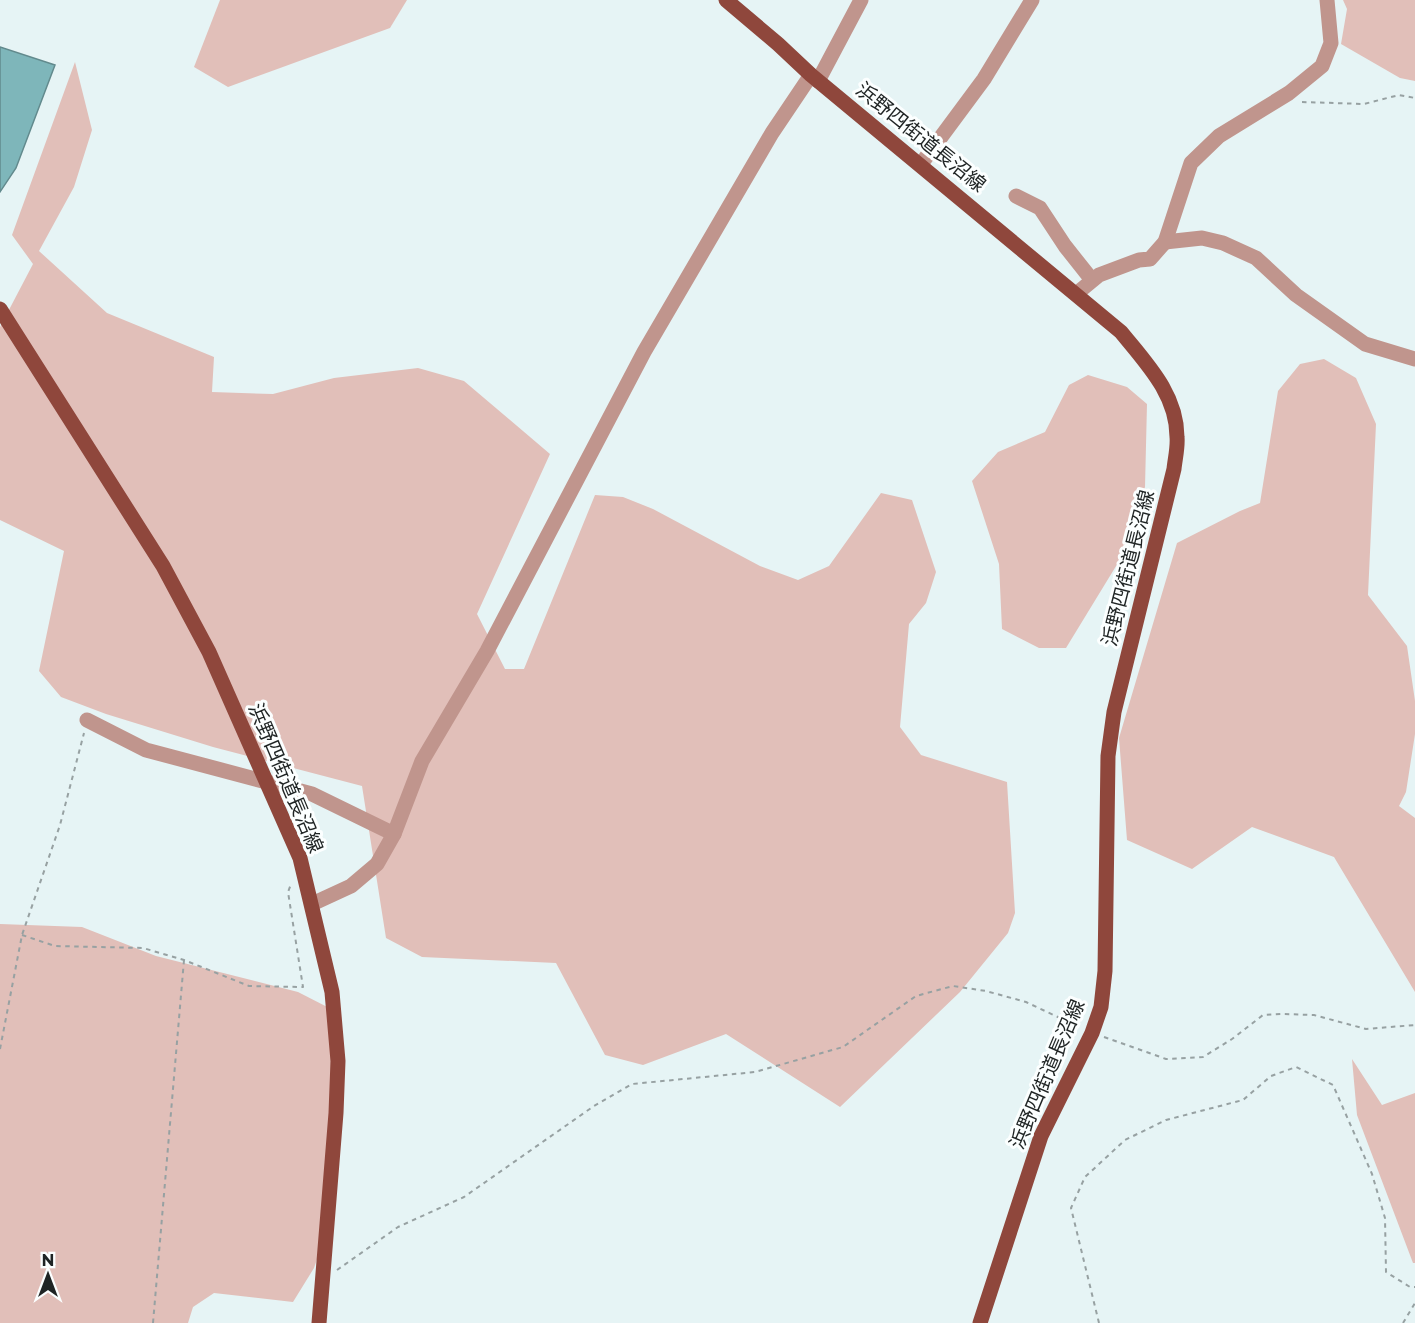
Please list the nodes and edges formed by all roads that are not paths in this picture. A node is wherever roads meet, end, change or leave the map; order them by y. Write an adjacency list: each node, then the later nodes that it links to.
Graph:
1 (726, 0): 5 (main road, 浜野四街道長沼線)
2 (861, 0): 5 (street)
3 (1032, 0): 6 (street)
4 (1327, 0): 8 (street)
5 (815, 78): 6 (main road, 浜野四街道長沼線); 15 (street)
6 (921, 164): 10 (main road, 浜野四街道長沼線)
7 (1016, 196): 9 (street)
8 (1165, 242): 9 (street); 12 (street)
9 (1092, 280): 10 (street)
10 (1076, 294): 18 (main road, 浜野四街道長沼線)
11 (0, 309): 14 (main road, 浜野四街道長沼線)
12 (1415, 359)
13 (87, 720): 14 (street)
14 (267, 782): 15 (street); 16 (main road, 浜野四街道長沼線)
15 (394, 834): 16 (street)
16 (312, 904): 17 (main road, 浜野四街道長沼線)
17 (319, 1323)
18 (980, 1323)

